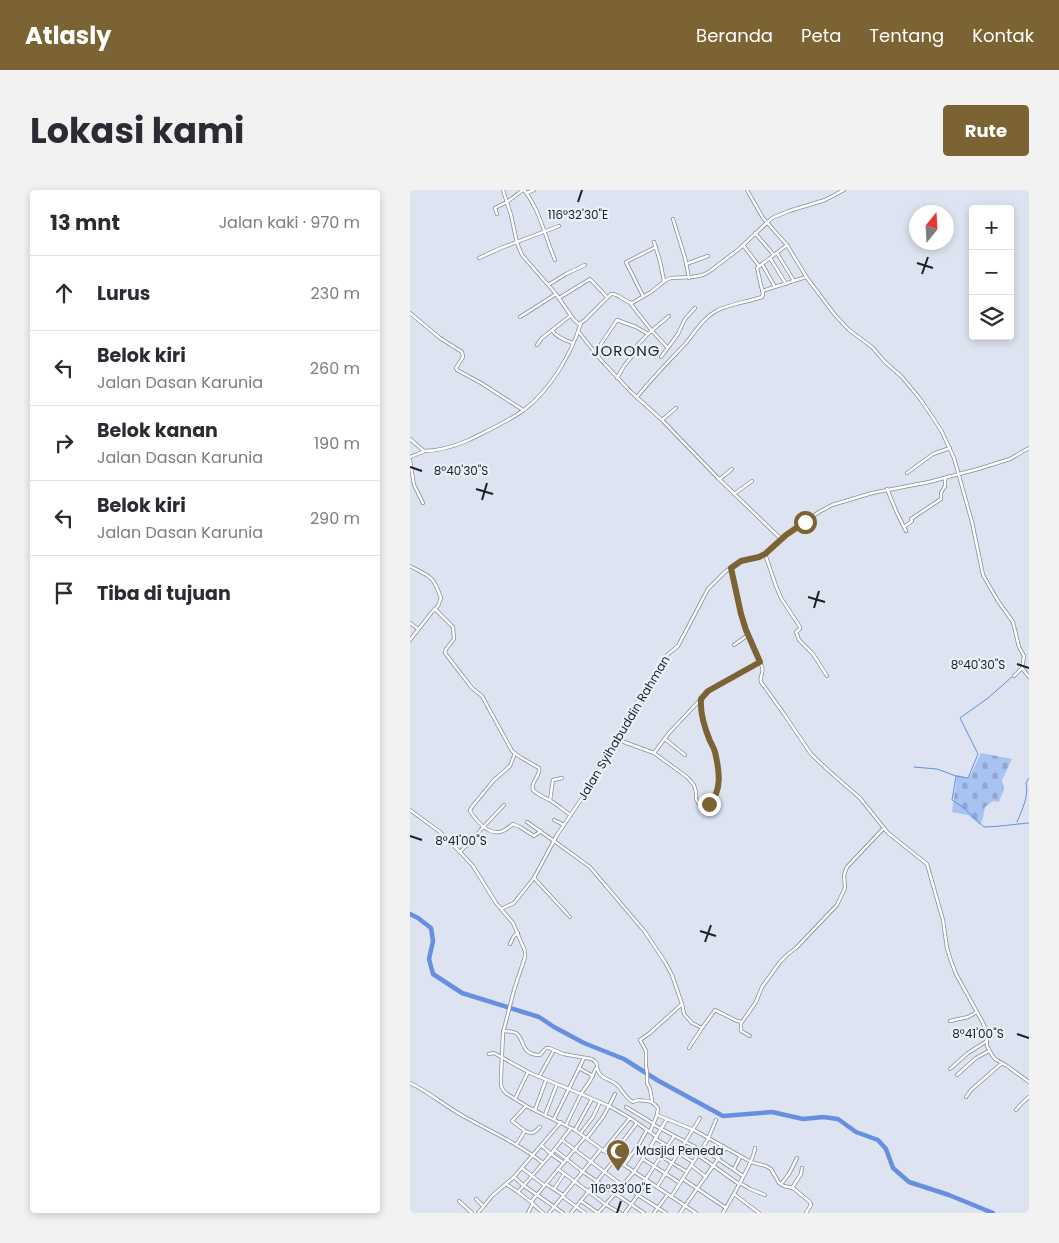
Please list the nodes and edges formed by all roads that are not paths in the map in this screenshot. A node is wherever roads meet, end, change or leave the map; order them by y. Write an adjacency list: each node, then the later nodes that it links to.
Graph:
1 (503, 190): 6 (street)
2 (534, 190): 5 (street)
3 (746, 190): 9 (street)
4 (844, 190): 9 (street)
5 (525, 191): 6 (street); 11 (street)
6 (507, 202): 7 (street); 13 (street)
7 (497, 214)
8 (673, 219): 24 (street)
9 (766, 222): 12 (street); 16 (street)
10 (559, 226): 11 (street)
11 (544, 231): 13 (street); 23 (street)
12 (755, 233): 15 (street); 19 (street)
13 (517, 242): 21 (street); 32 (street)
14 (654, 242): 17 (street)
15 (743, 245): 26 (street); 28 (street)
16 (787, 245): 18 (street); 27 (street)
17 (656, 247): 29 (street); 36 (street)
18 (777, 253): 19 (street); 30 (street)
19 (774, 255): 22 (street)
20 (708, 256): 24 (street)
21 (479, 258)
22 (770, 258): 26 (street); 31 (street)
23 (555, 260)
24 (686, 264): 28 (street)
25 (585, 265): 32 (street)
26 (760, 265): 33 (street); 34 (street)
27 (806, 277): 30 (street); 61 (street)
28 (689, 278): 29 (street)
29 (664, 281): 36 (street)
30 (794, 281): 31 (street)
31 (786, 284): 33 (street)
32 (548, 285): 35 (street)
33 (775, 287): 34 (street)
34 (762, 291): 56 (street)
35 (556, 294): 38 (street); 42 (street)
36 (643, 296): 39 (street)
37 (607, 297): 38 (street); 39 (street); 45 (street)
38 (559, 298): 43 (street)
39 (630, 303): 48 (street)
40 (695, 308): 52 (street)
41 (410, 313): 58 (street)
42 (520, 316)
43 (570, 316): 45 (street); 46 (street)
44 (668, 316): 48 (street)
45 (580, 323): 47 (street)
46 (552, 330): 50 (street); 51 (street)
47 (578, 331): 50 (street); 53 (street)
48 (652, 331): 49 (street); 52 (street)
49 (648, 334): 53 (street); 55 (street)
50 (573, 343): 58 (street)
51 (537, 346)
52 (668, 348): 54 (street)
53 (598, 356): 55 (street)
54 (661, 357)
55 (617, 378): 56 (street)
56 (637, 397): 59 (street)
57 (676, 408): 59 (street)
58 (523, 410): 63 (street)
59 (662, 420): 69 (street)
60 (410, 438): 63 (street)
61 (950, 448): 66 (street); 67 (street)
62 (1029, 448): 67 (street, Jalan Syihabuddin Rahman)
63 (425, 452): 64 (street)
64 (410, 459): 73 (street)
65 (732, 469): 69 (street)
66 (907, 473)
67 (958, 475): 68 (street, Jalan Syihabuddin Rahman); 87 (street)
68 (945, 478): 71 (street, Jalan Syihabuddin Rahman); 74 (street)
69 (720, 480): 72 (street)
70 (752, 481): 72 (street)
71 (887, 489): 74 (street); 76 (street, Jalan Syihabuddin Rahman)
72 (734, 494): 76 (street)
73 (423, 503)
74 (904, 527): 75 (street)
75 (906, 531)
76 (782, 539): 77 (street, Jalan Syihabuddin Rahman)
77 (765, 554): 79 (street, Jalan Syihabuddin Rahman); 88 (street)
78 (410, 566): 80 (street)
79 (731, 568): 83 (street); 92 (street, Jalan Syihabuddin Rahman)
80 (435, 609): 82 (street); 94 (street)
81 (410, 623): 82 (street)
82 (418, 630): 84 (street)
83 (748, 635): 85 (street); 86 (street)
84 (410, 640)
85 (734, 645)
86 (760, 662): 91 (street); 106 (street)
87 (1022, 668): 89 (street); 90 (street)
88 (827, 676)
89 (1014, 676)
90 (1029, 677)
91 (701, 699): 93 (street); 95 (street)
92 (616, 739): 95 (street); 101 (street, Jalan Syihabuddin Rahman)
93 (665, 739): 95 (street); 96 (street)
94 (514, 752): 98 (street); 105 (street)
95 (654, 753)
96 (684, 755)
97 (562, 778): 98 (street)
98 (550, 800): 101 (street)
99 (504, 805): 105 (street)
100 (410, 810): 109 (street)
101 (571, 815): 104 (street, Jalan Syihabuddin Rahman)
102 (554, 820): 104 (street)
103 (527, 822): 107 (street)
104 (564, 825): 108 (street, Jalan Syihabuddin Rahman)
105 (485, 827): 107 (street); 109 (street)
106 (883, 828): 116 (street); 118 (street)
107 (541, 831): 108 (street)
108 (554, 841): 110 (street, Jalan Syihabuddin Rahman); 115 (street)
109 (460, 852): 111 (street)
110 (534, 878): 111 (street, Jalan Syihabuddin Rahman); 112 (street)
111 (501, 909): 113 (street)
112 (570, 917)
113 (518, 932): 114 (street); 120 (street)
114 (510, 944)
115 (682, 1004): 119 (street); 148 (street)
116 (978, 1012): 117 (street); 122 (street)
117 (950, 1021)
118 (741, 1023): 119 (street); 121 (street)
119 (702, 1028): 123 (street)
120 (503, 1031): 124 (street); 127 (street)
121 (750, 1036)
122 (987, 1041): 125 (street); 132 (street)
123 (690, 1048)
124 (554, 1050): 128 (street); 136 (street)
125 (989, 1051): 129 (street); 134 (street)
126 (489, 1054): 127 (street)
127 (502, 1057): 133 (street); 147 (street)
128 (584, 1058): 130 (street); 131 (street)
129 (1002, 1063): 138 (street); 144 (street)
130 (597, 1066): 135 (street); 148 (street)
131 (580, 1068): 135 (street); 141 (street)
132 (950, 1069)
133 (528, 1072): 136 (street); 147 (street)
134 (957, 1075)
135 (593, 1076): 142 (street)
136 (539, 1077): 137 (street)
137 (546, 1080): 140 (street); 153 (street)
138 (1029, 1082)
139 (410, 1083): 179 (street)
140 (556, 1084): 141 (street); 155 (street)
141 (568, 1088): 142 (street); 159 (street)
142 (580, 1094): 146 (street); 165 (street)
143 (615, 1094): 151 (street)
144 (966, 1097)
145 (1029, 1097): 154 (street)
146 (592, 1099): 149 (street); 167 (street)
147 (516, 1100): 150 (street)
148 (652, 1101): 156 (street)
149 (600, 1102): 151 (street); 172 (street)
150 (526, 1106): 153 (street); 170 (street)
151 (609, 1106): 157 (street); 174 (street)
152 (626, 1107): 164 (street)
153 (535, 1110): 155 (street)
154 (1016, 1110)
155 (545, 1115): 159 (street)
156 (657, 1115): 160 (street); 164 (street)
157 (630, 1118): 163 (street); 188 (street)
158 (700, 1118): 169 (street)
159 (554, 1119): 162 (street)
160 (667, 1119): 168 (street); 169 (street)
161 (716, 1120): 176 (street)
162 (561, 1122): 165 (street); 180 (street)
163 (637, 1123): 171 (street); 195 (street)
164 (654, 1124): 168 (street); 171 (street)
165 (566, 1125): 167 (street)
166 (540, 1127): 170 (street)
167 (573, 1129): 172 (street); 177 (street)
168 (662, 1129): 173 (street); 175 (street)
169 (694, 1130): 176 (street); 178 (street)
170 (525, 1131): 179 (street)
171 (649, 1131): 175 (street); 206 (street)
172 (580, 1134): 174 (street)
173 (674, 1136): 178 (street); 181 (street)
174 (586, 1137): 187 (street); 188 (street)
175 (656, 1138): 181 (street); 184 (street)
176 (708, 1139): 182 (street); 185 (street)
177 (562, 1140): 186 (street); 187 (street)
178 (686, 1142): 185 (street); 189 (street)
179 (516, 1145): 191 (street)
180 (541, 1146): 190 (street); 191 (street)
181 (667, 1146): 189 (street); 194 (street)
182 (726, 1148): 193 (street); 196 (street)
183 (755, 1148): 201 (street)
184 (649, 1149): 194 (street); 199 (street)
185 (702, 1149): 192 (street); 196 (street)
186 (554, 1150): 190 (street); 198 (street)
187 (574, 1150): 198 (street); 200 (street)
188 (602, 1150): 195 (street); 200 (street)
189 (679, 1153): 204 (street); 205 (street)
190 (551, 1154): 202 (street); 203 (street)
191 (533, 1155): 202 (street); 209 (street)
192 (698, 1155): 205 (street); 208 (street)
193 (740, 1156): 201 (street); 210 (street)
194 (660, 1157): 204 (street); 207 (street)
195 (613, 1158): 206 (street); 213 (street)
196 (719, 1158): 208 (street); 210 (street)
197 (797, 1158): 230 (street)
198 (567, 1159): 203 (street); 214 (street)
199 (643, 1159): 207 (street); 215 (street)
200 (591, 1162): 213 (street); 214 (street)
201 (751, 1162): 220 (street); 230 (street)
202 (543, 1163): 219 (street)
203 (564, 1163): 212 (street)
204 (672, 1164): 216 (street); 217 (street)
205 (692, 1164): 216 (street); 222 (street)
206 (624, 1165): 215 (street)
207 (654, 1166): 217 (street); 224 (street)
208 (713, 1166): 222 (street); 229 (street)
209 (522, 1168): 219 (street); 221 (street)
210 (734, 1168): 220 (street)
211 (802, 1168): 235 (street)
212 (558, 1169): 218 (street); 232 (street)
213 (605, 1171): 225 (street); 233 (street)
214 (583, 1172): 225 (street); 226 (street)
215 (634, 1172): 224 (street); 233 (street)
216 (687, 1172): 223 (street)
217 (666, 1173): 227 (street); 234 (street)
218 (564, 1174): 226 (street); 236 (street)
219 (532, 1176): 231 (street); 232 (street)
220 (743, 1176): 229 (street)
221 (514, 1177): 228 (street); 231 (street)
222 (706, 1177): 237 (street)
223 (683, 1179): 227 (street); 237 (street)
224 (647, 1180): 234 (street); 244 (street)
225 (597, 1181): 238 (street); 240 (street)
226 (575, 1182): 238 (street); 246 (street)
227 (680, 1183): 247 (street)
228 (506, 1184): 239 (street); 254 (street)
229 (739, 1184): 242 (street); 245 (street)
230 (781, 1184): 235 (street)
231 (524, 1185): 239 (street); 243 (street)
232 (545, 1185): 236 (street); 243 (street)
233 (622, 1185): 240 (street); 244 (street)
234 (657, 1187): 241 (street)
235 (792, 1188): 278 (street)
236 (554, 1189): 246 (street)
237 (698, 1189): 255 (street); 259 (street)
238 (588, 1191): 249 (street); 252 (street)
239 (518, 1192): 251 (street)
240 (615, 1194): 252 (street); 253 (street)
241 (668, 1194): 247 (street); 258 (street)
242 (734, 1194): 259 (street); 277 (street)
243 (537, 1195): 251 (street); 256 (street)
244 (638, 1195): 253 (street); 258 (street)
245 (764, 1195)
246 (563, 1196): 256 (street); 257 (street)
247 (672, 1197): 255 (street)
248 (476, 1199): 254 (street)
249 (581, 1201): 257 (street); 269 (street)
250 (458, 1202): 261 (street)
251 (532, 1202): 263 (street); 264 (street)
252 (606, 1204): 269 (street); 270 (street)
253 (631, 1204): 271 (street); 272 (street)
254 (483, 1206): 262 (street)
255 (685, 1206): 260 (street); 275 (street)
256 (555, 1207): 265 (street); 266 (street)
257 (576, 1207): 267 (street); 268 (street)
258 (658, 1207): 273 (street); 274 (street)
259 (726, 1208): 276 (street)
260 (694, 1212)
261 (472, 1213)
262 (478, 1213)
263 (528, 1213)
264 (544, 1213)
265 (550, 1213)
266 (563, 1213)
267 (571, 1213)
268 (585, 1213)
269 (598, 1213)
270 (620, 1213)
271 (625, 1213)
272 (644, 1213)
273 (654, 1213)
274 (666, 1213)
275 (680, 1213)
276 (723, 1213)
277 (759, 1213)
278 (806, 1213)

